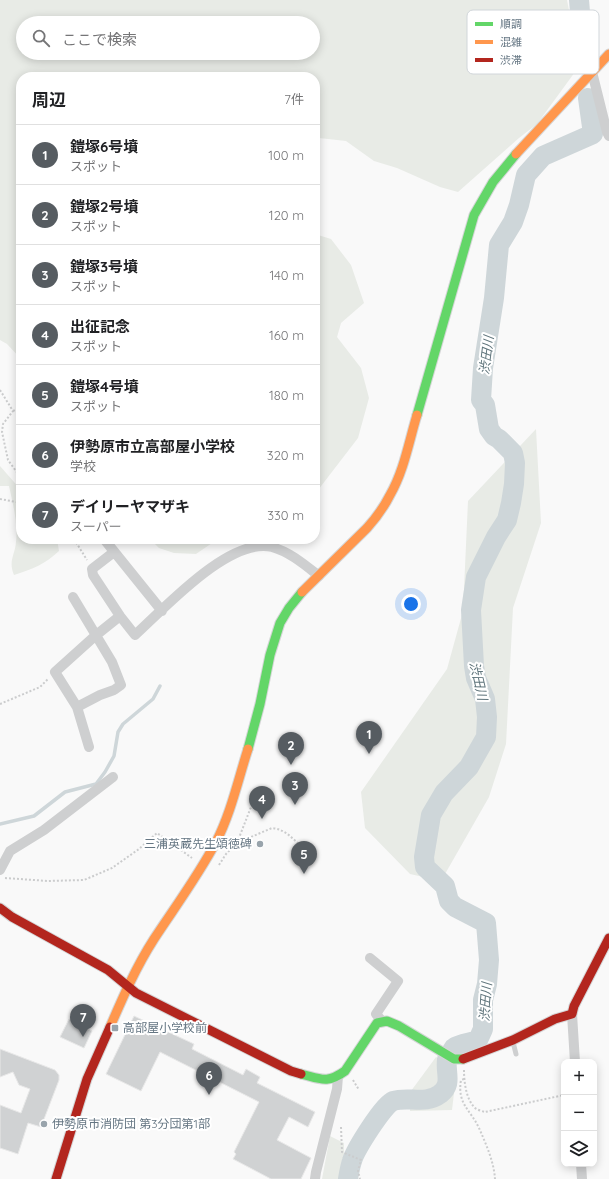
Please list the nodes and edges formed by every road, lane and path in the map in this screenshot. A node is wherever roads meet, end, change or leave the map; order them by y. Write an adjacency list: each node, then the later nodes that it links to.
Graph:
1 (609, 54): 2 (street)
2 (599, 65)
3 (590, 74): 16 (street)
4 (592, 74): 5 (street)
5 (609, 136)
6 (0, 390): 8 (path)
7 (16, 409): 8 (path)
8 (13, 410): 9 (path)
9 (16, 471)
10 (0, 499): 11 (path)
11 (16, 502)
12 (78, 544): 15 (path)
13 (108, 544): 14 (street)
14 (114, 552): 15 (street); 18 (street)
15 (92, 569): 19 (street)
16 (319, 576): 18 (street); 29 (street)
17 (73, 597): 20 (street)
18 (162, 611): 19 (street)
19 (120, 616): 20 (street)
20 (95, 636): 21 (street); 23 (street)
21 (55, 672): 22 (path); 23 (street)
22 (0, 704)
23 (77, 707): 24 (street)
24 (89, 747)
25 (113, 777): 30 (street)
26 (251, 807): 27 (path)
27 (237, 843): 28 (path); 31 (path)
28 (302, 847)
29 (203, 866): 32 (path); 36 (street)
30 (0, 870)
31 (216, 870)
32 (0, 878)
33 (0, 908): 36 (street)
34 (609, 938): 37 (street)
35 (370, 958): 38 (street)
36 (127, 986): 43 (street); 48 (street)
37 (572, 1014): 39 (street); 42 (street)
38 (382, 1021): 41 (street); 43 (street)
39 (513, 1040): 40 (lane); 41 (street)
40 (516, 1054)
41 (463, 1059): 44 (path)
42 (575, 1059)
43 (338, 1076): 49 (street)
44 (464, 1079): 45 (path); 51 (path)
45 (561, 1096)
46 (341, 1127): 50 (path)
47 (581, 1167): 52 (street)
48 (56, 1179)
49 (315, 1179)
50 (360, 1179)
51 (495, 1179)
52 (582, 1179)

